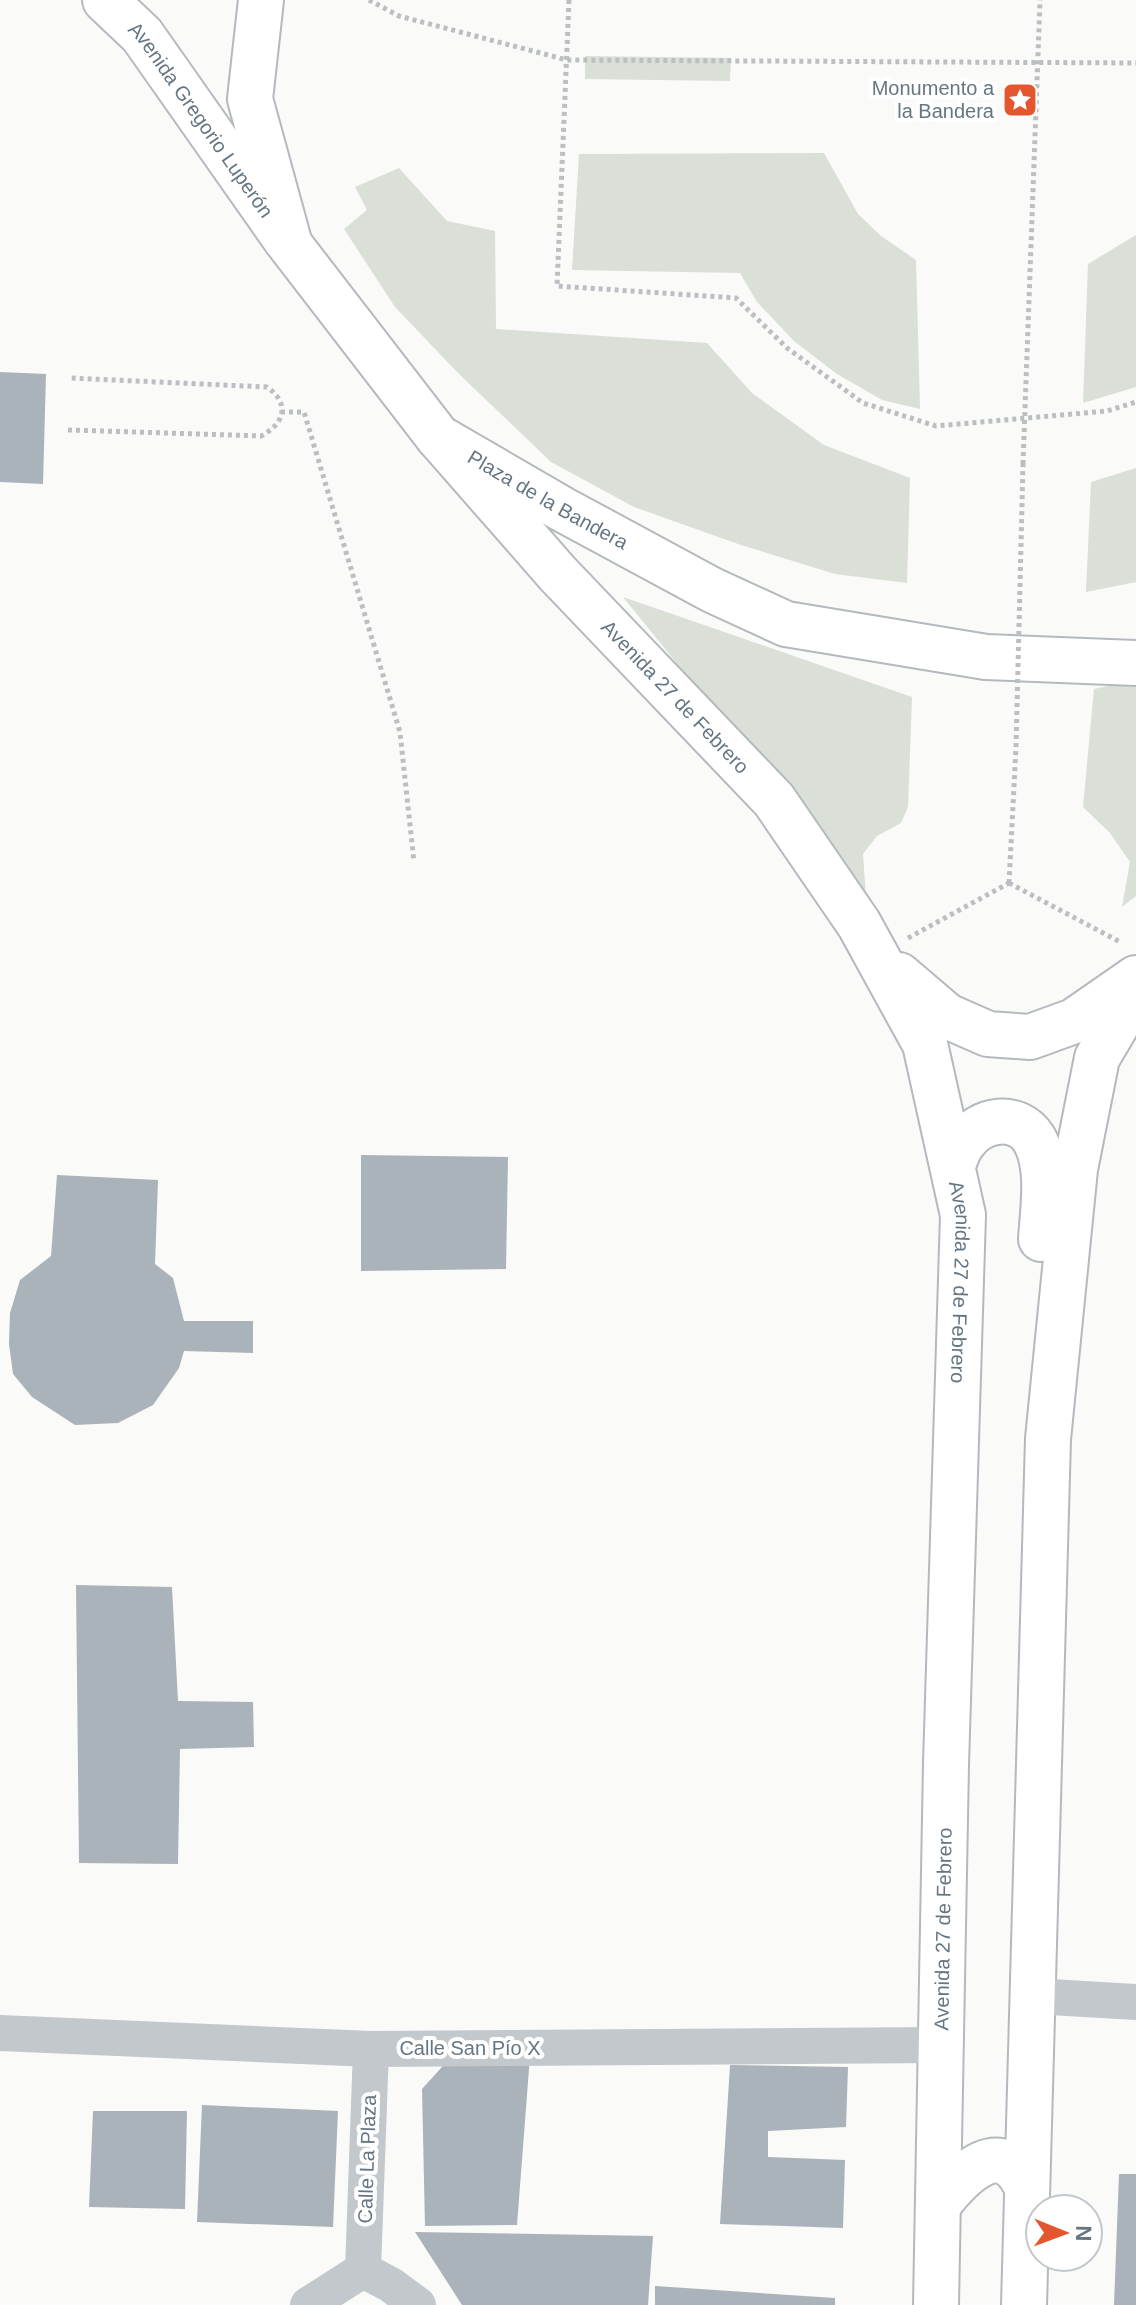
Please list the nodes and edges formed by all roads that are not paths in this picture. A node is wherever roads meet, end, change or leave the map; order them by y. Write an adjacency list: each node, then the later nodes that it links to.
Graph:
1 (105, 0): 3 (main road, Avenida Gregorio Luperón)
2 (261, 0): 3 (main road, Plaza de la Bandera)
3 (290, 245): 4 (main road, Plaza de la Bandera)
4 (438, 437): 5 (main road, Plaza de la Bandera); 6 (main road, Avenida 27 de Febrero)
5 (1136, 663)
6 (876, 955): 7 (main road); 9 (main road, Avenida 27 de Febrero)
7 (1136, 978)
8 (1136, 992): 10 (main road)
9 (953, 1165): 10 (main road); 14 (main road, Avenida 27 de Febrero)
10 (1053, 1371): 11 (main road)
11 (1033, 1996): 12 (street); 16 (main road)
12 (1136, 2002)
13 (0, 2033): 15 (street, Calle San Pío X)
14 (940, 2045): 15 (street, Calle San Pío X); 17 (main road, Avenida 27 de Febrero)
15 (371, 2049): 18 (street, Calle La Plaza)
16 (1027, 2188): 17 (main road); 22 (main road)
17 (938, 2205): 21 (main road, Avenida 27 de Febrero)
18 (363, 2270): 19 (street); 20 (street)
19 (308, 2305)
20 (418, 2305)
21 (936, 2305)
22 (1024, 2305)

